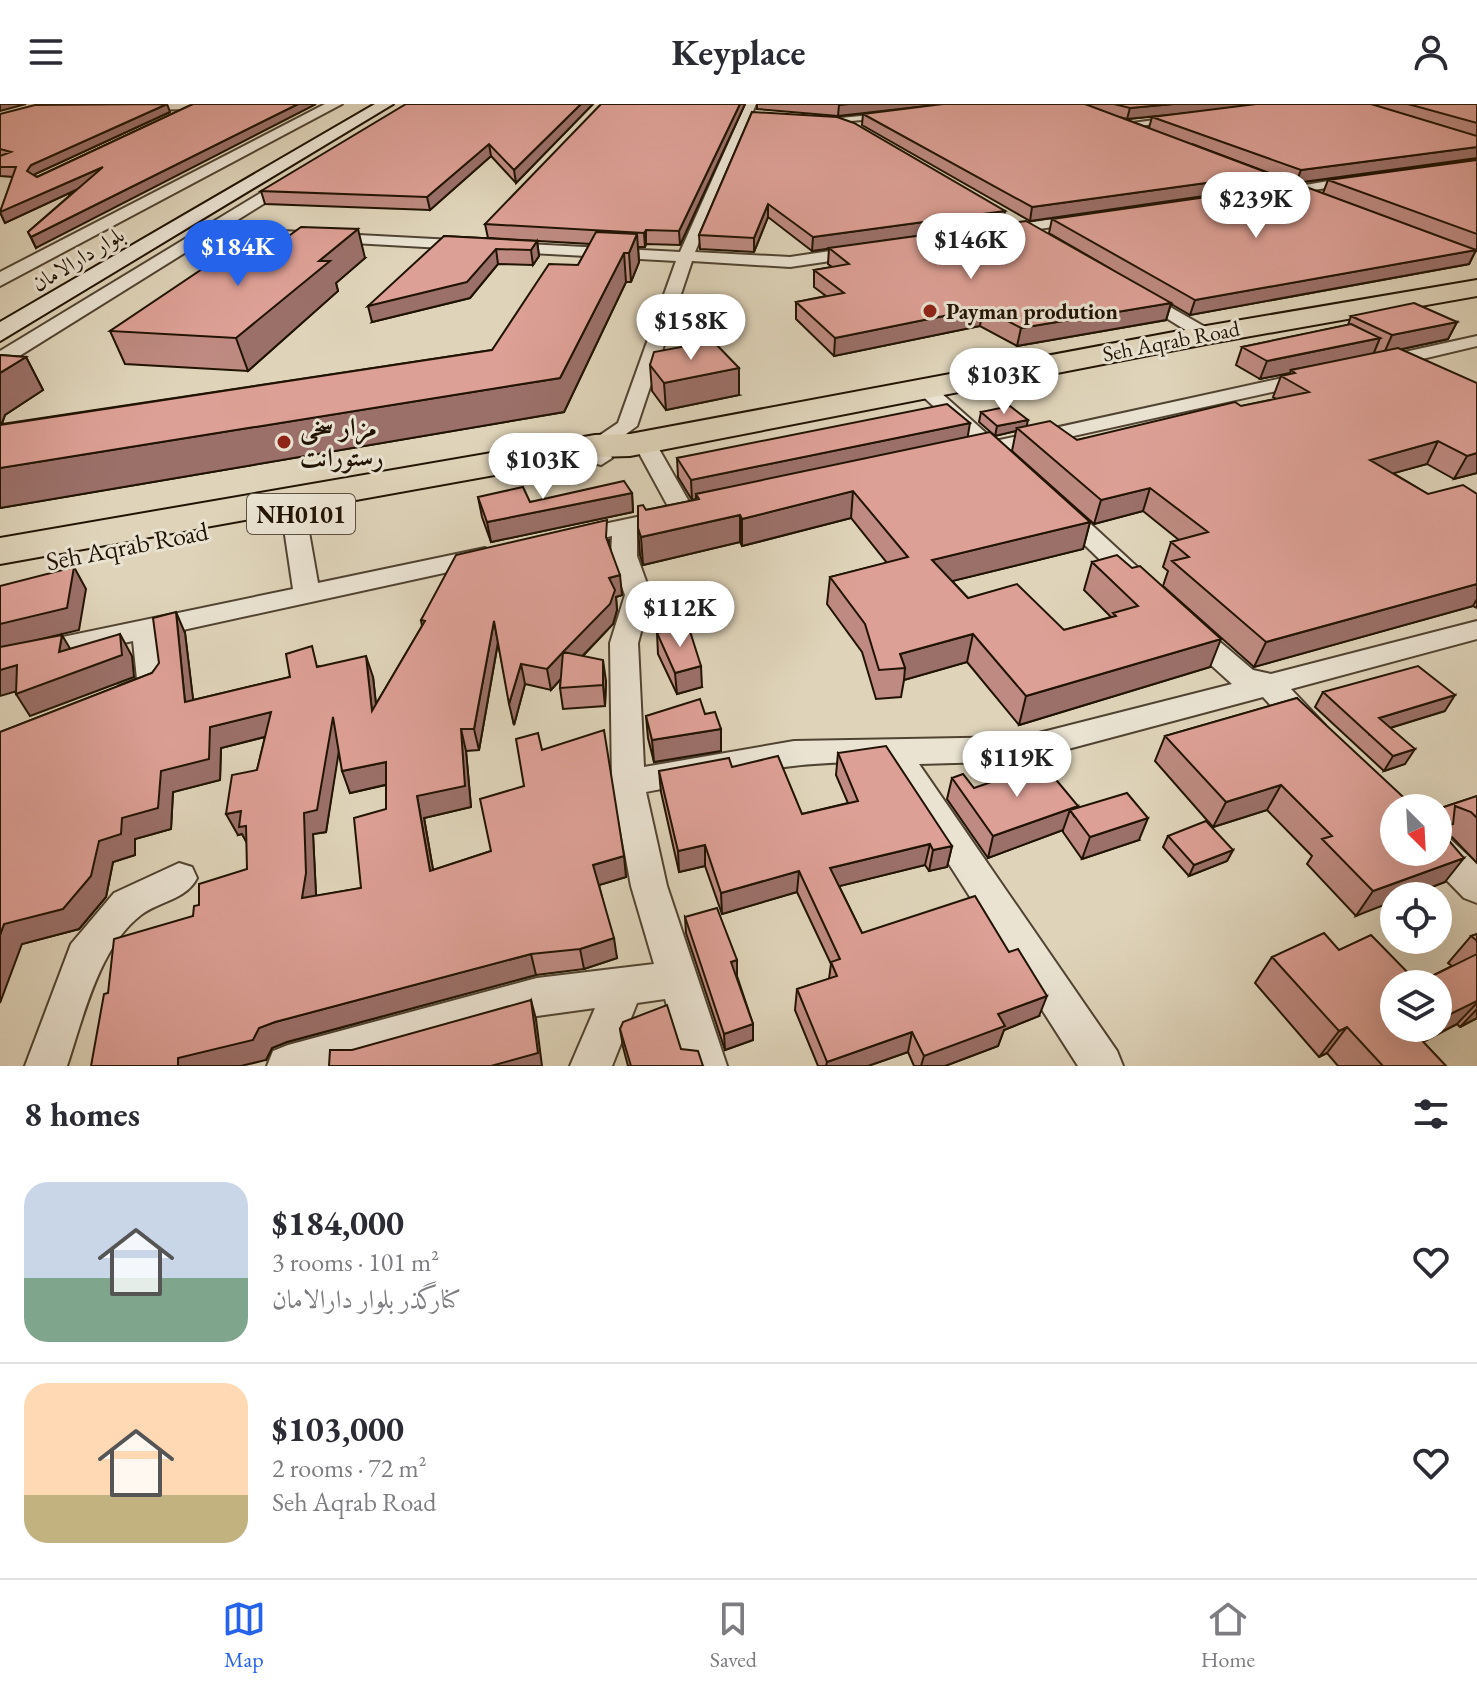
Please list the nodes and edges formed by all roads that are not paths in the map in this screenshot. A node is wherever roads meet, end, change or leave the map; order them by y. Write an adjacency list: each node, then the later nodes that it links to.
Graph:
1 (335, 104): 30 (street)
2 (358, 104): 31 (main road, بلوار دارالامان)
3 (386, 104): 35 (main road, بلوار دارالامان)
4 (411, 104): 25 (street)
5 (199, 105): 6 (street); 10 (street)
6 (117, 107)
7 (752, 112): 29 (street)
8 (919, 112): 13 (street)
9 (1199, 116): 14 (street)
10 (169, 119)
11 (1109, 119): 14 (street)
12 (800, 120): 13 (street)
13 (838, 122): 16 (street)
14 (1123, 125): 15 (street)
15 (1151, 135)
16 (871, 136)
17 (1267, 177): 19 (street)
18 (1371, 178): 19 (street)
19 (1296, 189): 20 (street); 21 (street)
20 (1251, 195)
21 (1324, 199)
22 (1003, 213): 24 (street)
23 (1101, 216): 24 (street)
24 (1026, 227): 26 (street); 27 (street)
25 (208, 231): 29 (street); 38 (street)
26 (981, 234)
27 (1052, 242)
28 (874, 250): 29 (street)
29 (685, 258): 42 (street)
30 (0, 280)
31 (41, 282)
32 (1129, 288): 36 (street)
33 (1477, 288): 36 (highway, Seh Aqrab Road / NH0101)
34 (1449, 327): 37 (street)
35 (0, 333)
36 (1206, 335): 41 (highway, Seh Aqrab Road / NH0101)
37 (1477, 340): 39 (street)
38 (0, 361)
39 (1355, 368)
40 (1325, 375): 43 (street)
41 (924, 388): 42 (highway, Seh Aqrab Road / NH0101); 43 (street)
42 (617, 448): 48 (street); 49 (highway, Seh Aqrab Road / NH0101); 52 (highway, NH0101)
43 (990, 449): 44 (street); 45 (street)
44 (944, 459)
45 (1023, 477)
46 (1045, 495): 59 (street)
47 (715, 507): 48 (street)
48 (684, 514): 50 (street)
49 (294, 515): 54 (highway, Seh Aqrab Road / NH0101); 55 (street)
50 (625, 526): 51 (street); 63 (street)
51 (549, 543)
52 (0, 551)
53 (504, 552): 55 (street)
54 (0, 570)
55 (307, 595): 56 (street)
56 (146, 629): 58 (street); 60 (street)
57 (1477, 630): 59 (street)
58 (0, 660)
59 (1267, 683): 61 (street); 62 (street)
60 (97, 706)
61 (1331, 745)
62 (894, 753): 63 (street); 73 (street)
63 (628, 783): 67 (street)
64 (1452, 863): 66 (street)
65 (179, 878): 69 (street)
66 (1477, 887)
67 (680, 979): 68 (street); 72 (street)
68 (624, 987): 70 (street); 71 (street)
69 (46, 1066)
70 (288, 1066)
71 (591, 1066)
72 (706, 1066)
73 (1102, 1066)

